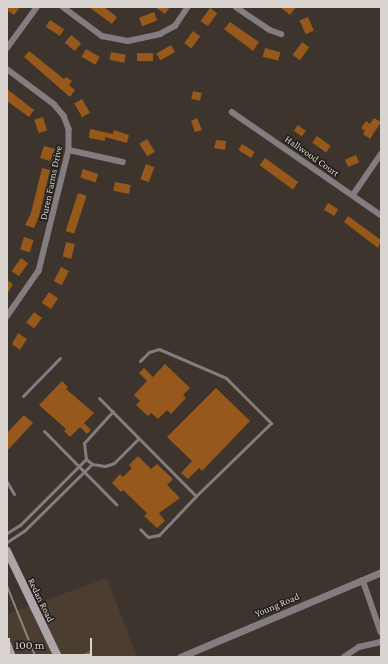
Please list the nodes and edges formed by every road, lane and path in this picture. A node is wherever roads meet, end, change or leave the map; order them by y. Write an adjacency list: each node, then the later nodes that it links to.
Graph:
1 (37, 7): 6 (street)
2 (63, 7): 3 (street)
3 (188, 7)
4 (236, 7): 5 (street)
5 (281, 34)
6 (7, 48)
7 (7, 69): 9 (street, Duren Farms Drive)
8 (232, 112): 12 (street, Hallwood Court)
9 (69, 150): 11 (street); 14 (street, Duren Farms Drive)
10 (381, 154): 12 (street)
11 (123, 162)
12 (353, 195): 13 (street, Hallwood Court)
13 (381, 215)
14 (7, 317)
15 (60, 358): 17 (lane)
16 (140, 361): 28 (lane)
17 (23, 396)
18 (99, 398): 19 (lane)
19 (113, 412): 21 (lane); 22 (lane)
20 (44, 431): 24 (lane)
21 (139, 438): 23 (lane); 28 (lane)
22 (86, 459): 23 (lane); 24 (lane)
23 (92, 464): 25 (lane)
24 (79, 466): 25 (lane); 30 (lane)
25 (84, 472): 29 (lane); 32 (lane)
26 (7, 482): 27 (lane)
27 (14, 494)
28 (196, 496): 31 (lane)
29 (116, 504)
30 (20, 526): 32 (lane); 33 (lane)
31 (140, 529)
32 (24, 531): 34 (lane)
33 (7, 533)
34 (7, 542)
35 (7, 551): 42 (main road, Redan Road)
36 (381, 572): 37 (street, Young Road)
37 (363, 580): 38 (street); 45 (street, Young Road)
38 (381, 632)
39 (381, 642): 46 (street)
40 (7, 644): 41 (main road)
41 (12, 657)
42 (58, 657)
43 (75, 657): 44 (lane)
44 (79, 657)
45 (180, 657)
46 (344, 657)

